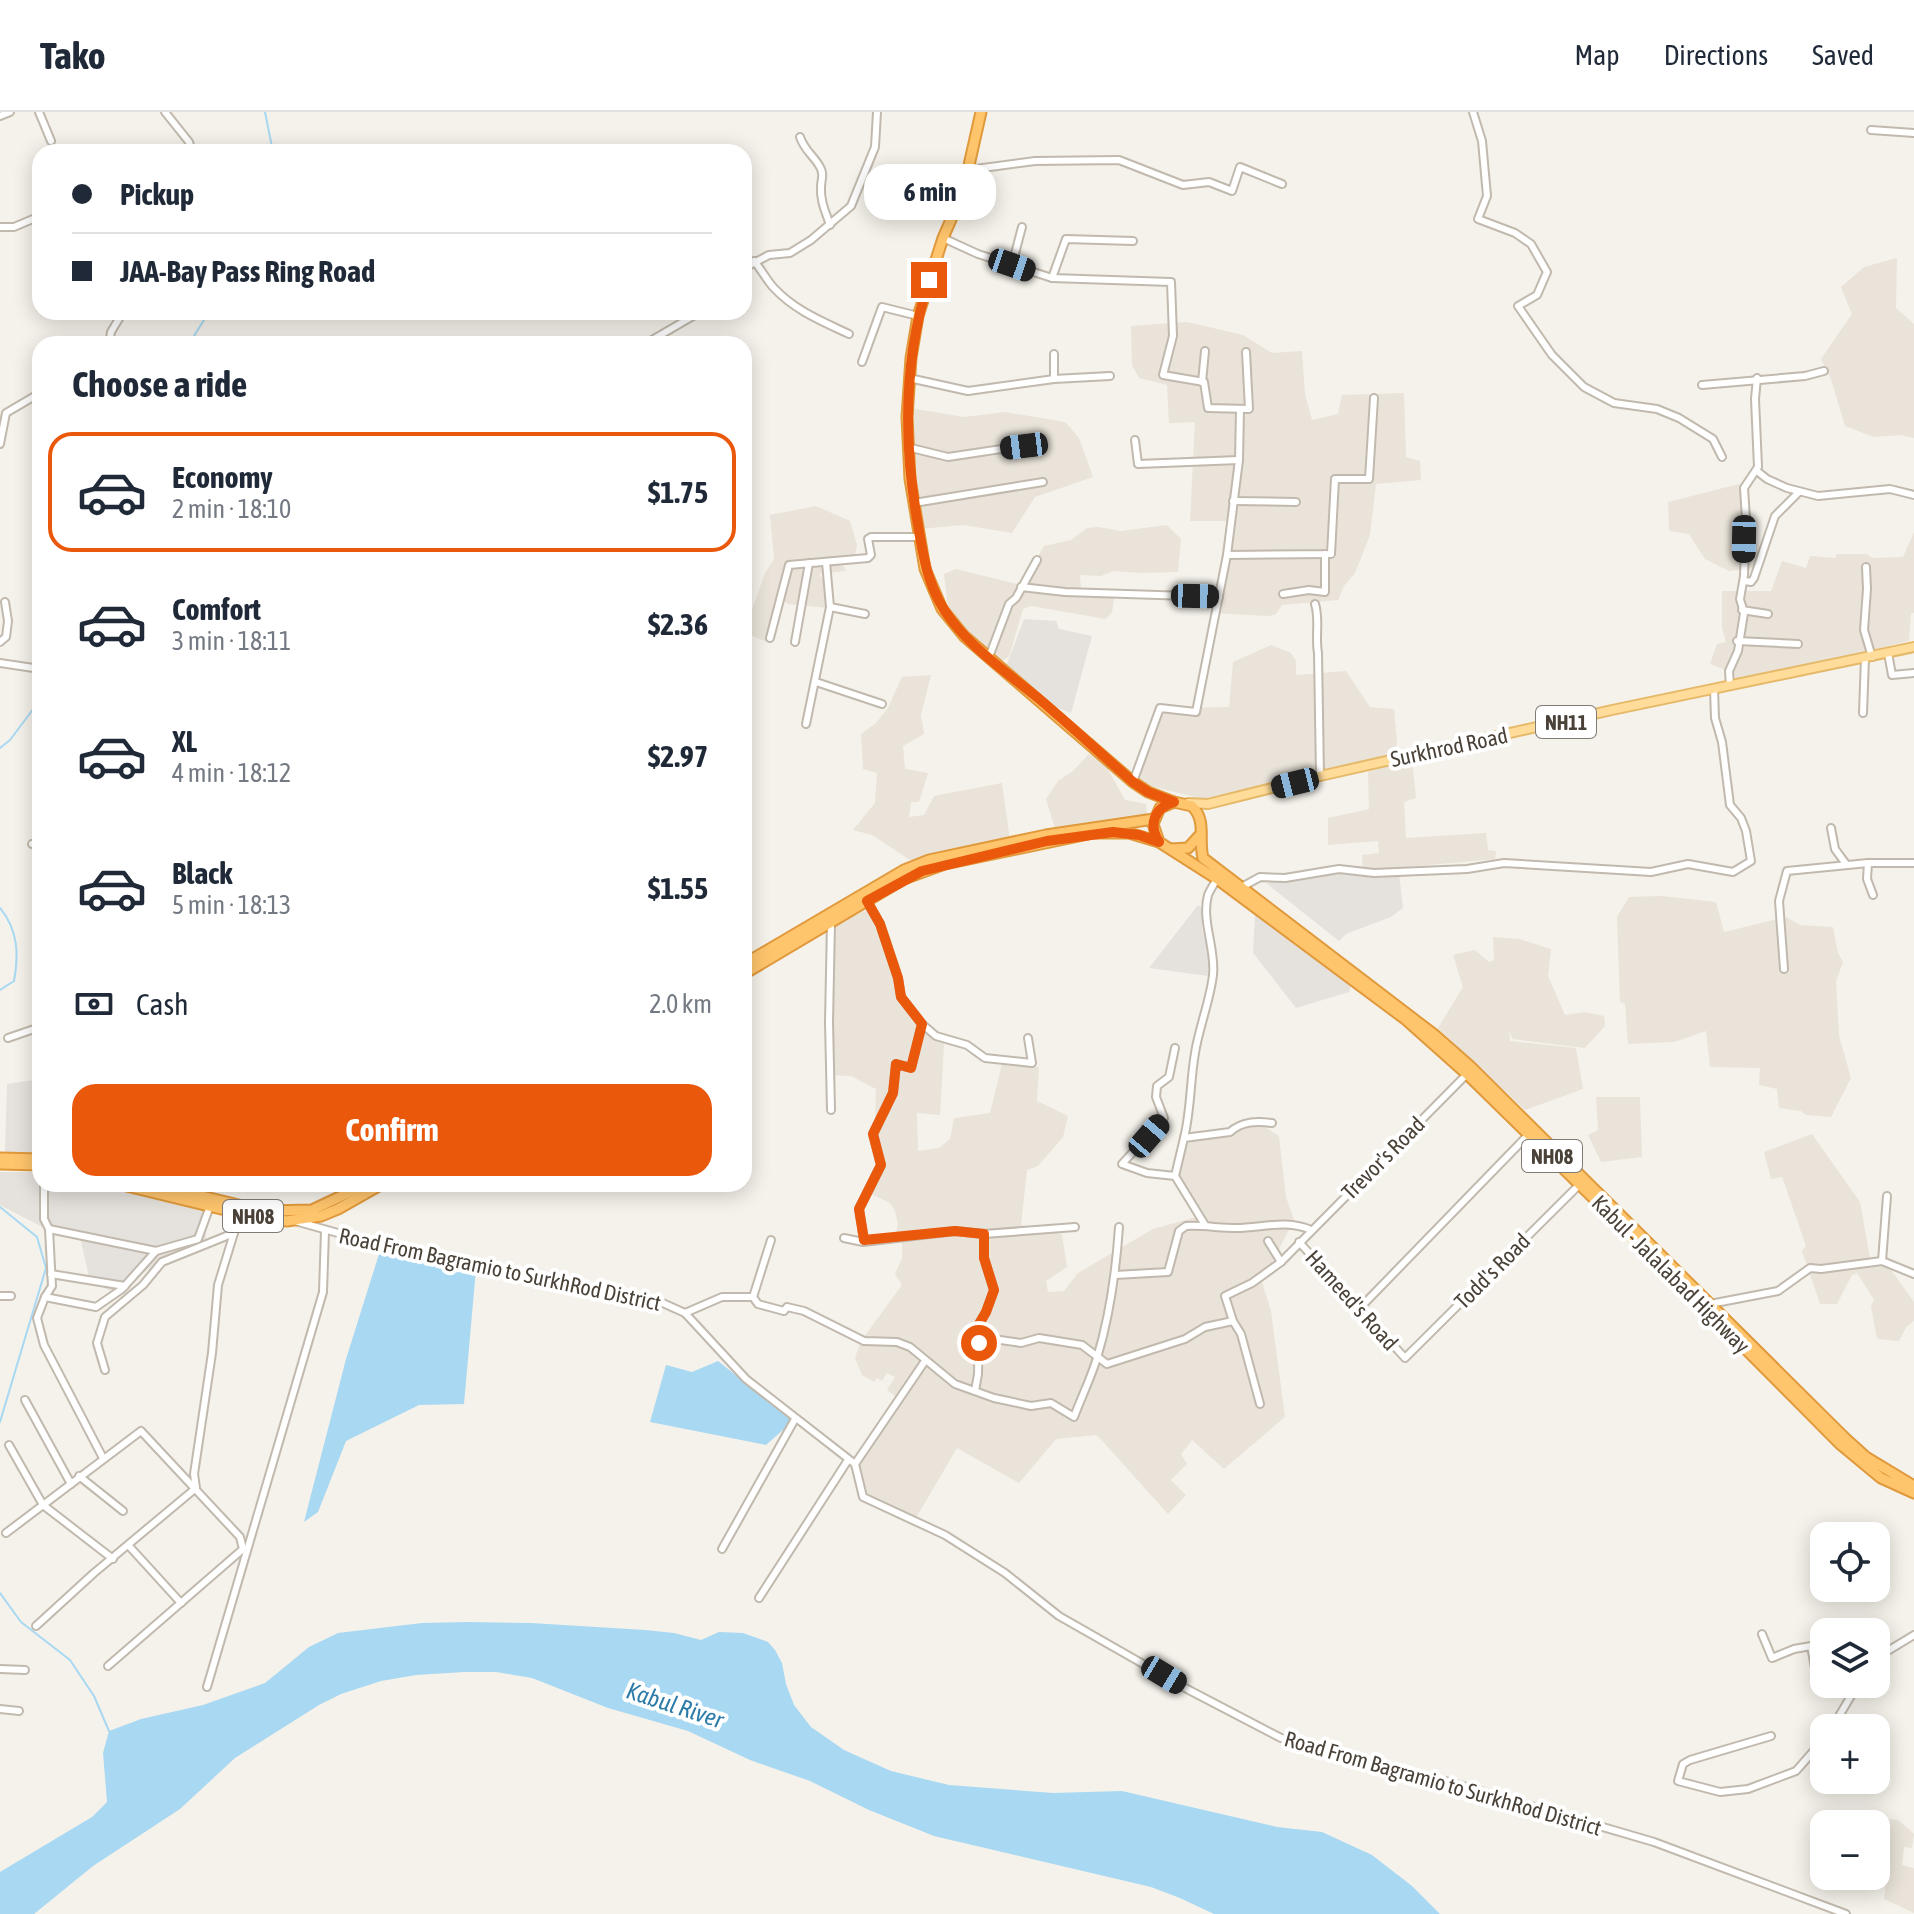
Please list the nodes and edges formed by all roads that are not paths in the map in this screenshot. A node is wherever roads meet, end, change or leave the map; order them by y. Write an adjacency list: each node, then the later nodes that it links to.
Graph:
1 (10, 112): 7 (street)
2 (39, 112): 11 (street)
3 (165, 112): 12 (street)
4 (877, 112): 16 (street)
5 (981, 112): 13 (highway)
6 (1473, 112): 46 (street)
7 (0, 116)
8 (1871, 130): 9 (street)
9 (1914, 133)
10 (800, 137): 16 (street)
11 (51, 141)
12 (190, 144)
13 (968, 170): 14 (street); 19 (highway)
14 (1282, 184)
15 (32, 219): 17 (street)
16 (830, 225): 21 (street)
17 (0, 227)
18 (1022, 227): 22 (street)
19 (943, 238): 22 (street); 24 (highway)
20 (1133, 241): 23 (street)
21 (754, 261): 26 (street)
22 (1012, 265): 23 (street)
23 (1052, 278): 37 (street)
24 (918, 316): 31 (street); 34 (highway)
25 (686, 320): 27 (street)
26 (849, 334)
27 (659, 336)
28 (1205, 351): 37 (street)
29 (1246, 352): 41 (street)
30 (1054, 354): 36 (street)
31 (862, 362)
32 (1824, 371): 35 (street)
33 (1110, 376): 36 (street)
34 (909, 378): 36 (street); 45 (highway)
35 (1757, 378): 38 (street); 48 (street)
36 (1054, 379)
37 (1202, 382): 41 (street)
38 (1702, 385)
39 (32, 398): 44 (street)
40 (1374, 398): 56 (street)
41 (1240, 410): 47 (street)
42 (1135, 440): 47 (street)
43 (1041, 443): 45 (street)
44 (0, 444)
45 (907, 447): 54 (highway)
46 (1722, 457)
47 (1239, 460): 52 (street)
48 (1757, 471): 50 (street); 62 (street)
49 (1043, 482): 54 (street)
50 (1799, 492): 51 (street); 62 (street)
51 (1914, 495)
52 (1233, 501): 53 (street); 57 (street)
53 (1296, 502)
54 (914, 503): 55 (highway)
55 (920, 537): 59 (street); 79 (highway)
56 (1325, 554): 57 (street); 64 (street)
57 (1227, 555): 65 (street)
58 (1037, 560): 63 (street)
59 (826, 562): 60 (street); 68 (street)
60 (809, 563): 72 (street); 75 (street)
61 (1866, 567): 80 (street)
62 (1744, 581): 69 (street)
63 (1021, 587): 65 (street); 79 (street)
64 (1283, 594)
65 (1219, 597): 91 (street)
66 (5, 602): 74 (street)
67 (1315, 604): 90 (street)
68 (830, 607): 70 (street); 84 (street)
69 (1742, 610): 71 (street); 73 (street)
70 (865, 614)
71 (1768, 614)
72 (770, 638)
73 (1737, 641): 76 (street); 85 (street)
74 (0, 642)
75 (795, 642)
76 (1798, 644)
77 (1914, 647): 78 (main road, Surkhrod Road / NH11)
78 (1888, 653): 80 (main road, Surkhrod Road / NH11); 83 (street)
79 (989, 657): 91 (highway)
80 (1869, 658): 85 (main road, Surkhrod Road / NH11); 88 (street)
81 (0, 663): 82 (street)
82 (32, 668)
83 (1914, 673)
84 (816, 682): 87 (street); 89 (street)
85 (1730, 686): 86 (main road, Surkhrod Road / NH11)
86 (1714, 689): 90 (main road, Surkhrod Road / NH11); 106 (street)
87 (882, 704)
88 (1863, 713)
89 (806, 724)
90 (1320, 776): 94 (main road, Surkhrod Road / NH11)
91 (1133, 782): 92 (highway)
92 (1148, 792): 93 (highway); 96 (highway)
93 (1174, 802): 95 (highway); 96 (highway, Kabul - Jalalabad Highway / NH08)
94 (1219, 802): 95 (main road, Surkhrod Road / NH11); 97 (main road)
95 (1186, 803): 97 (highway)
96 (1154, 817): 100 (highway, Kabul - Jalalabad Highway / NH08); 101 (highway)
97 (1201, 822): 99 (highway)
98 (1831, 828): 104 (street)
99 (1199, 836): 101 (highway, Kabul - Jalalabad Highway / NH08); 106 (highway, Kabul - Jalalabad Highway / NH08)
100 (1047, 838): 101 (highway, Kabul - Jalalabad Highway / NH08); 108 (highway, Kabul - Jalalabad Highway / NH08)
101 (1162, 844): 105 (highway, Kabul - Jalalabad Highway / NH08)
102 (1868, 863): 103 (street); 104 (street); 107 (street)
103 (1914, 863)
104 (1846, 864): 112 (street)
105 (1217, 879): 118 (highway, Kabul - Jalalabad Highway / NH08); 122 (street)
106 (1240, 888): 164 (highway, Kabul - Jalalabad Highway / NH08)
107 (1873, 895)
108 (864, 897): 109 (highway, Kabul - Jalalabad Highway / NH08); 110 (highway, Kabul - Jalalabad Highway / NH08); 113 (street)
109 (831, 923): 111 (highway, Kabul - Jalalabad Highway / NH08); 119 (street)
110 (752, 960)
111 (752, 969)
112 (1784, 969)
113 (922, 1024): 116 (street); 150 (street)
114 (32, 1030): 115 (street)
115 (8, 1038)
116 (1028, 1038)
117 (1175, 1048): 128 (street)
118 (1467, 1074): 121 (highway, Kabul - Jalalabad Highway / NH08); 145 (street, Trevor's Road)
119 (831, 1110)
120 (1272, 1123): 122 (street)
121 (1529, 1134): 129 (highway, Kabul - Jalalabad Highway / NH08); 165 (street)
122 (1184, 1138): 128 (street)
123 (0, 1158): 125 (highway)
124 (32, 1160): 125 (highway)
125 (21, 1161): 126 (highway); 127 (highway)
126 (32, 1163)
127 (0, 1164)
128 (1175, 1176): 140 (street)
129 (1580, 1184): 170 (street, Todd's Road); 184 (highway, Kabul - Jalalabad Highway / NH08)
130 (44, 1192): 143 (street)
131 (162, 1192): 136 (highway, NH08)
132 (170, 1192): 133 (highway, NH08)
133 (357, 1192)
134 (364, 1192): 138 (highway, NH08)
135 (1887, 1196): 154 (street)
136 (210, 1206): 137 (highway, NH08); 153 (street)
137 (237, 1213): 139 (highway, NH08); 146 (street)
138 (321, 1216): 139 (highway, NH08); 144 (street, Road From Bagramio to SurkhRod District)
139 (293, 1221): 144 (street, Road From Bagramio to SurkhRod District)
140 (1205, 1225): 145 (street); 158 (street)
141 (1075, 1227): 147 (street)
142 (1119, 1227): 158 (street)
143 (49, 1229): 153 (street); 156 (street)
144 (322, 1230): 166 (street, Road From Bagramio to SurkhRod District); 201 (street)
145 (1311, 1230): 152 (street, Trevor's Road)
146 (234, 1233): 172 (street); 183 (street)
147 (984, 1234): 150 (street); 168 (street)
148 (844, 1238): 150 (street)
149 (771, 1240): 163 (street)
150 (864, 1240)
151 (1268, 1241): 155 (street)
152 (1299, 1242): 155 (street, Trevor's Road); 165 (street, Hameed's Road)
153 (156, 1251): 159 (street)
154 (1882, 1261): 157 (street); 164 (street)
155 (1281, 1262): 167 (street, Trevor's Road)
156 (51, 1274): 159 (street); 162 (street)
157 (1914, 1274)
158 (1115, 1275): 169 (street)
159 (125, 1286): 162 (street)
160 (0, 1296): 161 (street)
161 (11, 1296)
162 (45, 1297): 178 (street)
163 (753, 1297): 166 (street); 171 (street)
164 (1710, 1304): 182 (highway, Kabul - Jalalabad Highway / NH08)
165 (1360, 1308): 170 (street, Hameed's Road)
166 (685, 1313): 176 (street, Road From Bagramio to SurkhRod District)
167 (1233, 1321): 169 (street); 175 (street)
168 (979, 1337): 169 (street); 173 (street)
169 (1097, 1357): 173 (street)
170 (1405, 1358)
171 (925, 1361): 173 (street); 179 (street)
172 (105, 1370)
173 (975, 1391)
174 (25, 1400): 181 (street)
175 (1260, 1404)
176 (795, 1419): 179 (street, Road From Bagramio to SurkhRod District); 189 (street)
177 (9, 1445): 185 (street)
178 (103, 1458): 180 (street); 183 (street)
179 (851, 1462): 191 (street); 206 (street, Road From Bagramio to SurkhRod District)
180 (79, 1476): 181 (street); 186 (street)
181 (71, 1484): 185 (street)
182 (1914, 1486)
183 (196, 1488): 188 (street); 192 (street)
184 (1914, 1493)
185 (43, 1505): 187 (street); 190 (street)
186 (123, 1511)
187 (6, 1533)
188 (129, 1546): 190 (street); 192 (street)
189 (722, 1549)
190 (113, 1559): 193 (street)
191 (759, 1598)
192 (181, 1603): 198 (street)
193 (36, 1626)
194 (1762, 1634): 196 (street)
195 (1914, 1635): 197 (street)
196 (1810, 1646)
197 (1890, 1650)
198 (108, 1666)
199 (0, 1669): 200 (street)
200 (25, 1670)
201 (207, 1687)
202 (0, 1709): 203 (street)
203 (19, 1711)
204 (1771, 1736): 205 (street)
205 (1810, 1755)
206 (1846, 1914)

